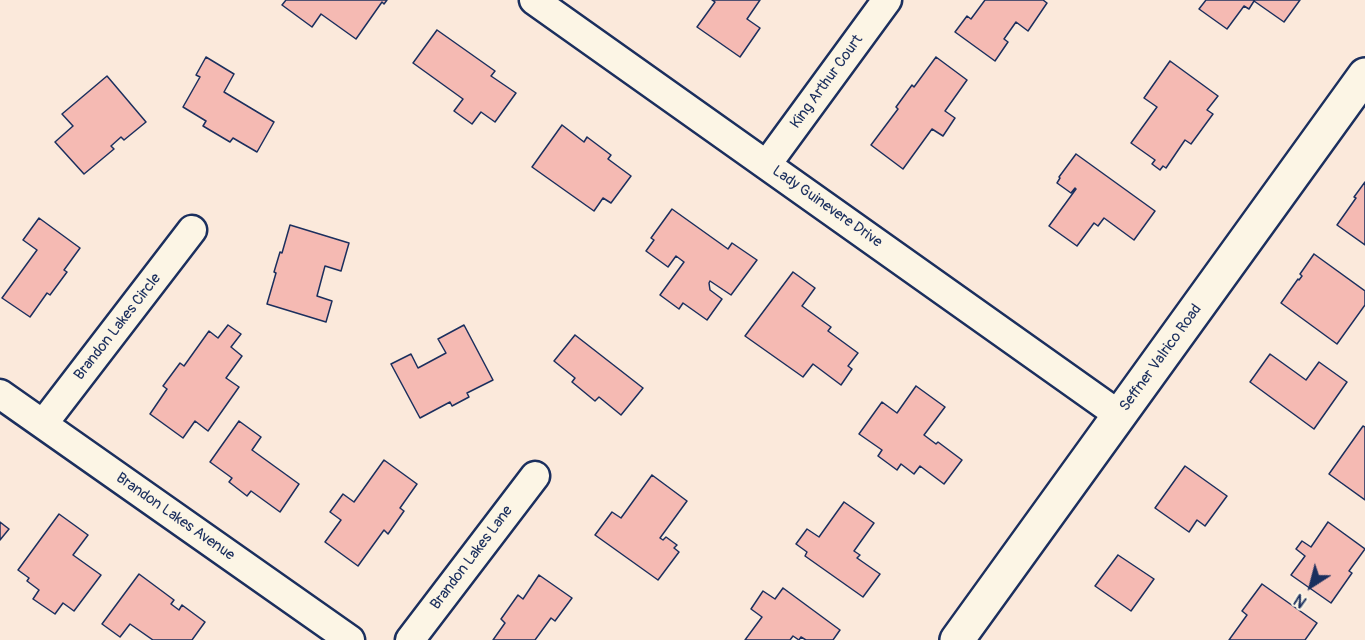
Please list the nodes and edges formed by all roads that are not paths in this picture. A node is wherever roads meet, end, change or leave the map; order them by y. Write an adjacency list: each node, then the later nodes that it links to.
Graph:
1 (534, 0): 4 (street, Lady Guinevere Drive)
2 (887, 0): 4 (street, King Arthur Court)
3 (1365, 75): 7 (street, Seffner Valrico Road)
4 (767, 164): 7 (street, Lady Guinevere Drive)
5 (192, 230): 8 (street, Brandon Lakes Circle)
6 (0, 394): 8 (street, Brandon Lakes Avenue)
7 (1119, 415): 12 (street, Seffner Valrico Road)
8 (43, 424): 10 (street, Brandon Lakes Avenue)
9 (535, 476): 11 (street, Brandon Lakes Lane)
10 (350, 640)
11 (410, 640)
12 (957, 640)

